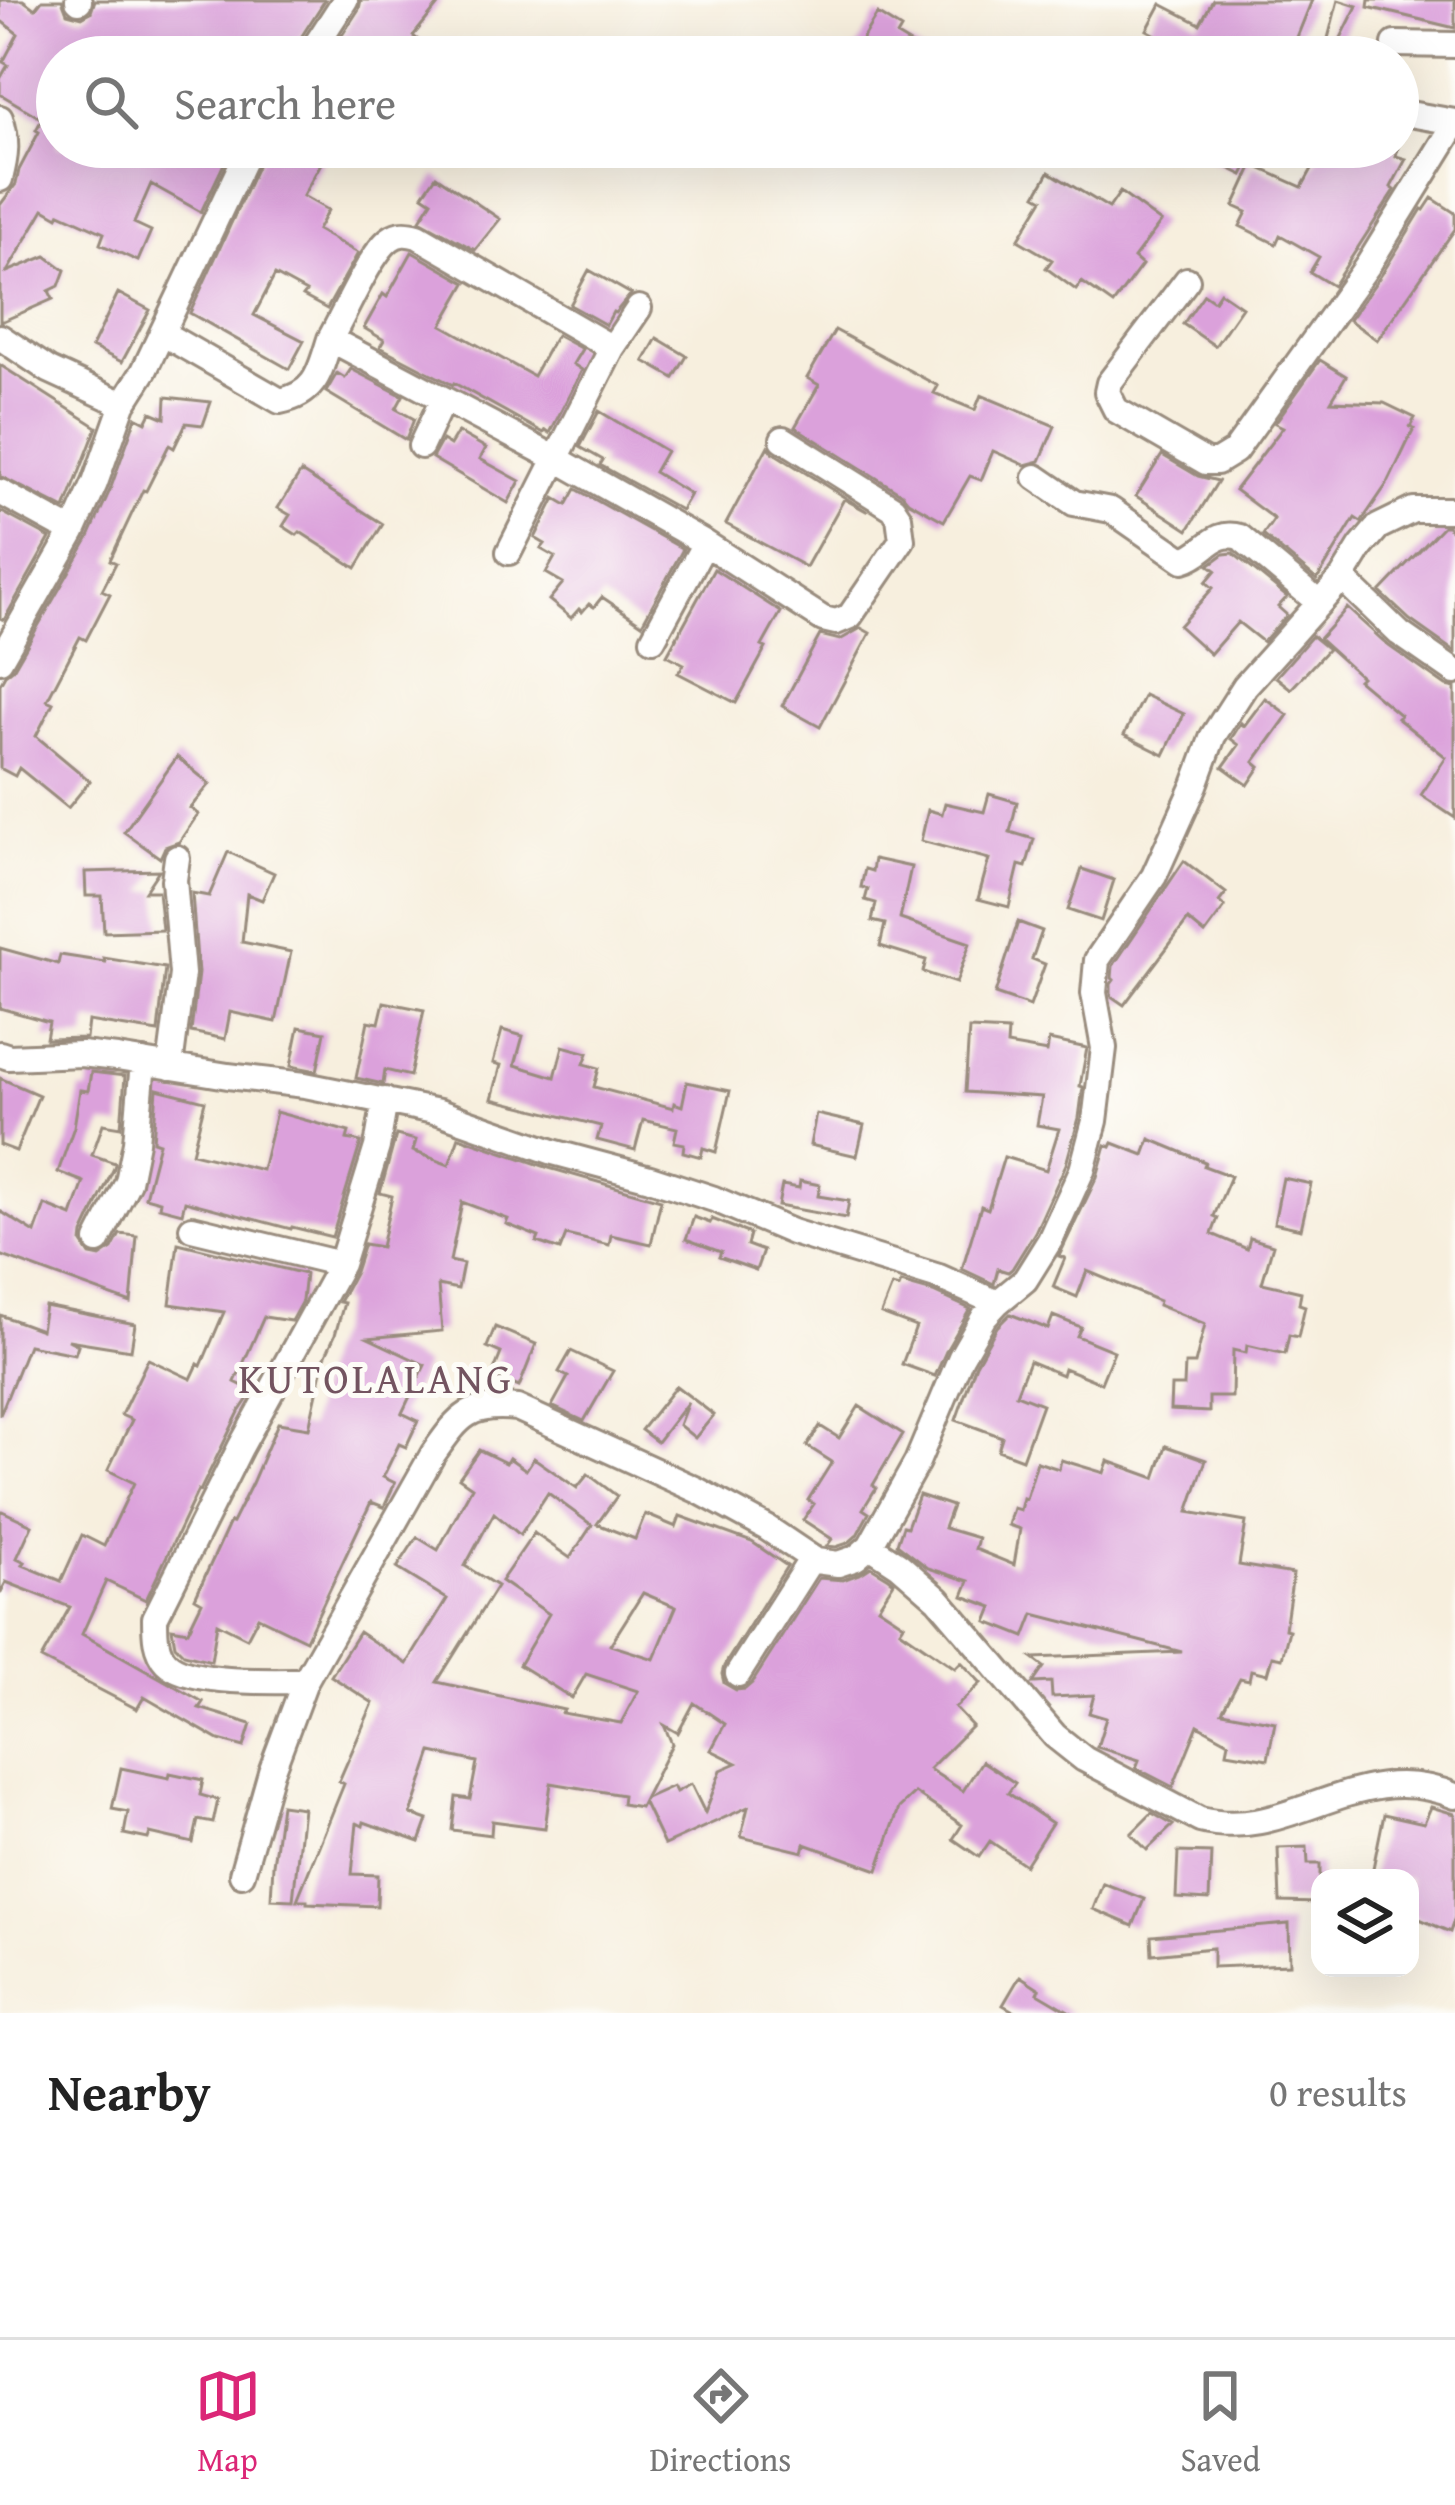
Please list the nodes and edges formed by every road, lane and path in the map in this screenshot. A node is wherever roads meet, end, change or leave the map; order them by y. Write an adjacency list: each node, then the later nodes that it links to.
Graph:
1 (346, 0): 2 (street)
2 (320, 36)
3 (1419, 45): 4 (street)
4 (1455, 46)
5 (1419, 116): 7 (street)
6 (0, 118): 9 (street)
7 (1455, 123): 10 (street)
8 (240, 168): 12 (street)
9 (0, 178)
10 (1187, 280)
11 (639, 308): 15 (street)
12 (162, 333): 14 (street); 17 (street)
13 (0, 338): 17 (street)
14 (330, 339): 15 (street); 16 (street)
15 (612, 348): 20 (street)
16 (443, 399): 19 (street); 20 (street)
17 (123, 404): 24 (street)
18 (783, 439): 25 (street)
19 (421, 446)
20 (555, 458): 25 (street); 26 (street)
21 (1036, 477): 28 (street)
22 (0, 492): 24 (street)
23 (1455, 510): 27 (street)
24 (73, 532): 30 (street)
25 (705, 542): 29 (street)
26 (509, 552)
27 (1342, 578): 28 (street); 31 (street)
28 (1318, 602): 40 (street)
29 (652, 639)
30 (3, 647)
31 (1455, 672)
32 (177, 858): 35 (street)
33 (0, 1054): 34 (street)
34 (143, 1062): 35 (street); 38 (street)
35 (170, 1066): 36 (street)
36 (385, 1100): 39 (street); 40 (street)
37 (191, 1228): 39 (street)
38 (98, 1241)
39 (341, 1264): 44 (street)
40 (997, 1303): 41 (street)
41 (869, 1546): 42 (street); 45 (street)
42 (812, 1558): 43 (street); 44 (street)
43 (738, 1674)
44 (305, 1681): 46 (street)
45 (1455, 1796)
46 (242, 1874)

